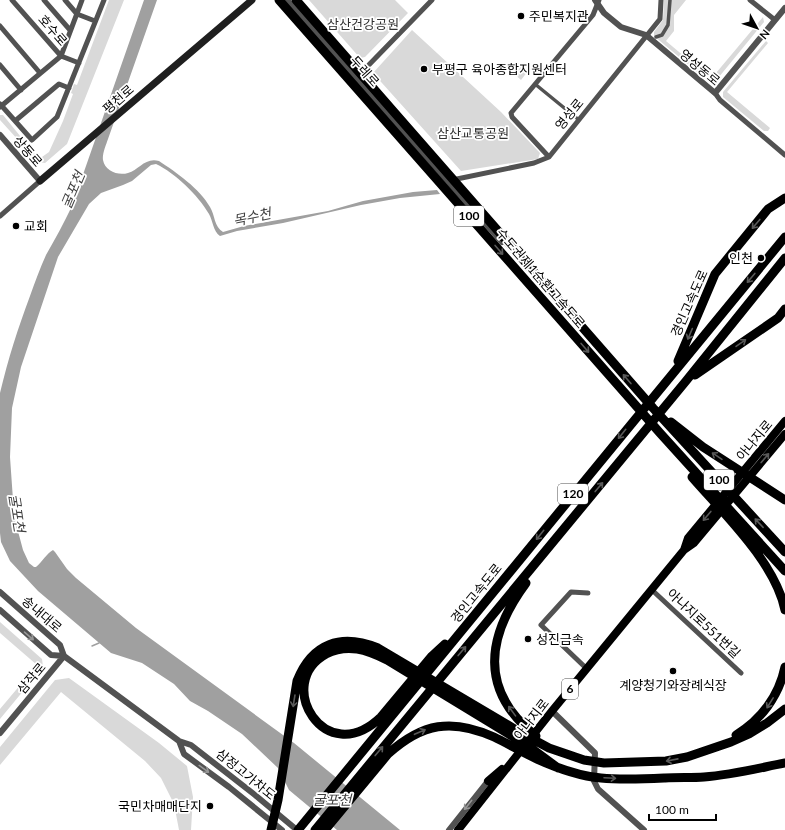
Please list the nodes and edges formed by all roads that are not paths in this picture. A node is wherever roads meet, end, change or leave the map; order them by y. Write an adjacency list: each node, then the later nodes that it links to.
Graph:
1 (12, 0): 25 (street, 호수로)
2 (44, 0): 22 (street)
3 (65, 0): 18 (street)
4 (82, 0): 18 (street, 호수로)
5 (104, 0): 20 (street)
6 (252, 0): 40 (main road, 평천로)
7 (279, 0): 52 (highway, 수도권제1순환고속도로 / 100, one-way to 52)
8 (287, 0): 29 (street, 두레로)
9 (296, 0): 50 (highway, 수도권제1순환고속도로 / 100, one-way to 9)
10 (432, 0): 29 (street)
11 (661, 0): 23 (street, 영성로)
12 (670, 0): 17 (street)
13 (750, 0): 19 (street)
14 (597, 1): 23 (street, 영성동로); 30 (street, 영성동로)
15 (785, 8): 19 (street)
16 (663, 11): 17 (street)
17 (669, 11): 24 (street)
18 (77, 14): 20 (street); 22 (street, 호수로)
19 (775, 20): 33 (street)
20 (96, 21): 26 (street)
21 (0, 26): 28 (street)
22 (70, 30): 25 (street, 호수로)
23 (646, 35): 33 (street, 영성동로); 36 (street, 영성로)
24 (656, 37)
25 (61, 56): 26 (street); 28 (street, 호수로)
26 (79, 63): 31 (street)
27 (0, 65): 32 (street)
28 (40, 73): 32 (street, 호수로)
29 (357, 78): 41 (street, 두레로)
30 (535, 84): 36 (street); 39 (street, 영성동로)
31 (69, 88): 35 (street); 35 (street)
32 (21, 90): 34 (street, 호수로)
33 (715, 93): 38 (street, 영성동로)
34 (1, 106): 35 (street)
35 (15, 120)
36 (579, 120): 39 (street, 영성로)
37 (0, 135): 40 (street, 상동로)
38 (785, 155)
39 (549, 157): 41 (street, 영성로)
40 (40, 181): 43 (street, 평천로)
41 (448, 181): 46 (street, 두레로)
42 (785, 198): 48 (highway, 경인고속도로 / 120, one-way to 48)
43 (0, 216)
44 (785, 237): 48 (highway, 경인고속도로 / 120, one-way to 48)
45 (785, 258): 49 (highway, 경인고속도로 / 120)
46 (529, 273)
47 (785, 309): 49 (highway, 경인고속도로 / 120, one-way to 47)
48 (674, 371): 64 (highway, 경인고속도로 / 120, one-way to 64)
49 (686, 381): 55 (highway, 경인고속도로 / 120, one-way to 49)
50 (653, 408): 54 (highway, one-way to 50); 57 (highway, 수도권제1순환고속도로 / 100, one-way to 50)
51 (785, 421): 56 (main road, 아나지로 / 6, one-way to 56)
52 (660, 433): 58 (highway, 수도권제1순환고속도로 / 100); 63 (highway)
53 (785, 434): 56 (main road, 아나지로 / 6, one-way to 53)
54 (785, 500)
55 (547, 549): 74 (highway, one-way to 55); 82 (highway, 경인고속도로 / 120, one-way to 55)
56 (684, 550): 59 (main road, 아나지로 / 6)
57 (785, 552)
58 (785, 571)
59 (652, 590): 67 (main road, 아나지로 / 6); 68 (street, 아나지로551번길)
60 (0, 592): 65 (street, 송내대로)
61 (588, 593): 67 (street)
62 (0, 610): 65 (street, 송내대로, one-way to 65)
63 (785, 610)
64 (473, 617): 79 (highway); 86 (highway, 경인고속도로 / 120)
65 (64, 656): 69 (street, 송내대로); 72 (street, 삼작로)
66 (785, 667): 75 (highway, one-way to 75)
67 (587, 669): 71 (main road, 아나지로 / 6)
68 (741, 673)
69 (105, 688): 73 (street, 삼정고가차도)
70 (785, 709): 75 (highway)
71 (552, 711): 76 (main road, 아나지로 / 6); 89 (street)
72 (0, 733)
73 (179, 741): 85 (street, 삼정고가차도, one-way to 85); 86 (street, 삼정고가차도)
74 (549, 748): 75 (highway, one-way to 74); 84 (highway, one-way to 84)
75 (710, 749)
76 (517, 756): 81 (main road); 88 (main road, 아나지로 / 6)
77 (785, 756): 80 (highway)
78 (785, 763): 80 (highway)
79 (558, 768): 80 (highway, one-way to 80); 82 (highway, one-way to 79)
80 (705, 777)
81 (488, 781): 87 (street, one-way to 87)
82 (358, 784): 83 (highway, 경인고속도로 / 120)
83 (319, 829)
84 (271, 830)
85 (282, 830)
86 (297, 830)
87 (449, 830)
88 (458, 830)
89 (644, 830)

